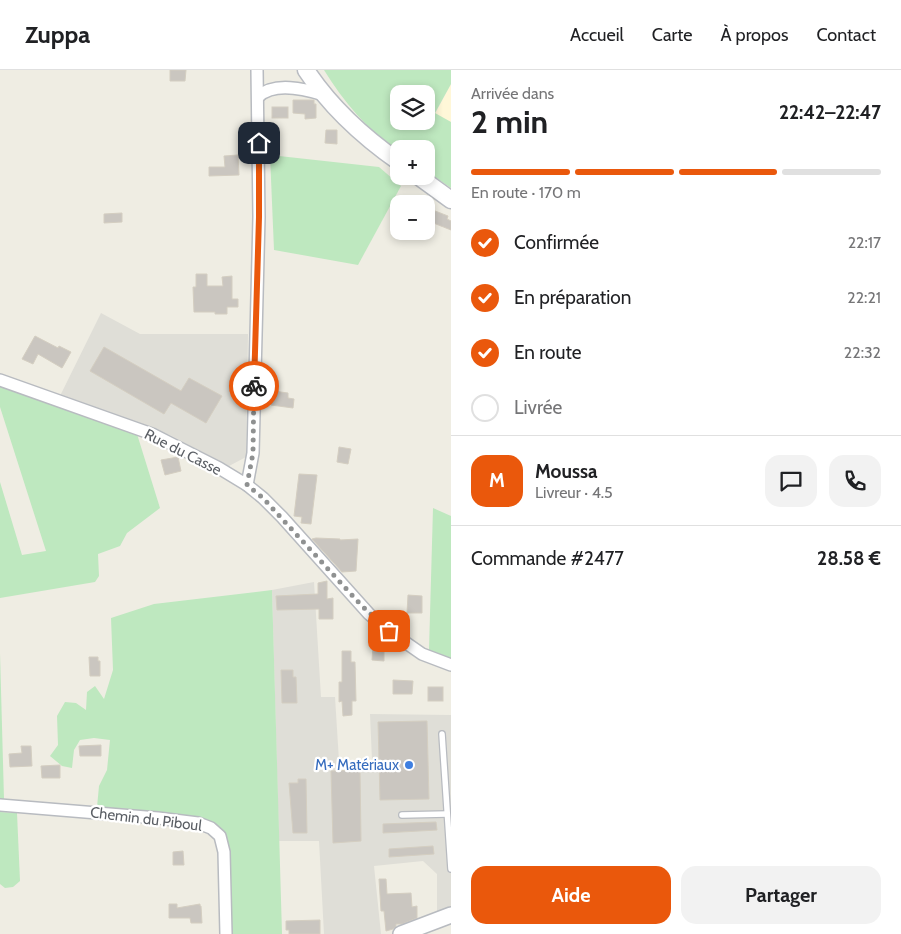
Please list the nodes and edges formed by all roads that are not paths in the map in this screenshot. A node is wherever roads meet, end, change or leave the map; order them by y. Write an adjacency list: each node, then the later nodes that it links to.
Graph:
1 (257, 70): 5 (street)
2 (306, 70): 4 (main road)
3 (315, 70): 6 (main road)
4 (324, 95): 5 (street); 6 (main road)
5 (258, 97): 11 (street)
6 (374, 144): 7 (main road)
7 (390, 156)
8 (430, 185): 9 (main road)
9 (451, 200)
10 (0, 380): 11 (street, Rue du Casse)
11 (247, 485): 12 (street, Rue du Casse)
12 (451, 665)
13 (442, 734): 15 (lane)
14 (0, 805): 19 (street, Chemin du Piboul)
15 (447, 814): 16 (lane); 17 (lane)
16 (402, 815)
17 (451, 869)
18 (451, 915): 20 (street)
19 (226, 934)
20 (401, 934)

